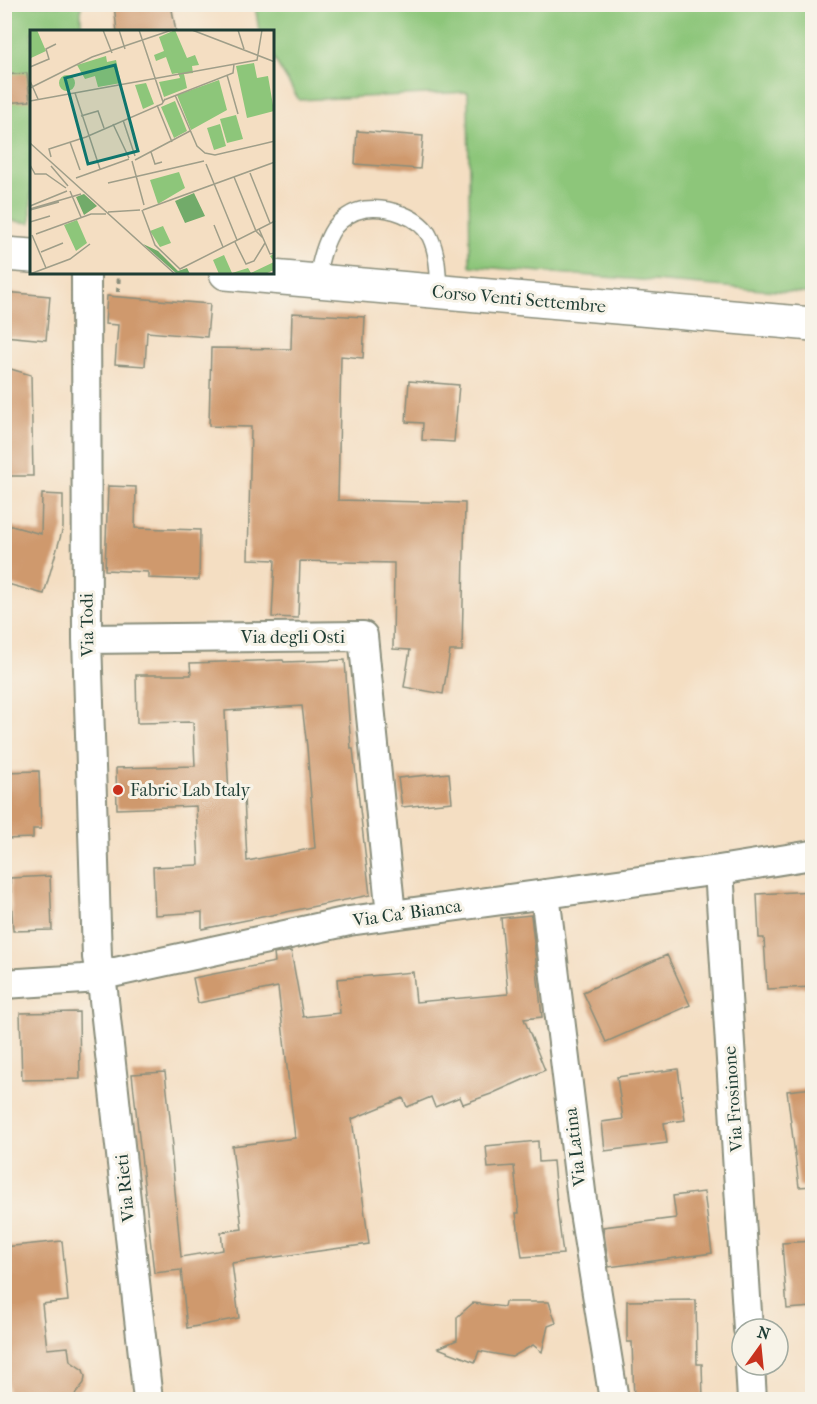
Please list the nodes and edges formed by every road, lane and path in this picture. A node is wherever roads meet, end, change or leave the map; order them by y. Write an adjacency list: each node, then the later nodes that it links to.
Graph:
1 (4, 254): 2 (street)
2 (30, 256)
3 (86, 274): 10 (street, Via Todi)
4 (119, 274): 7 (path)
5 (237, 274): 6 (street, Corso Venti Settembre)
6 (316, 281): 8 (street, Corso Venti Settembre); 8 (lane)
7 (118, 292)
8 (439, 292): 9 (street, Corso Venti Settembre)
9 (813, 324)
10 (87, 639): 14 (street, Via degli Osti); 15 (street, Via Todi)
11 (813, 855): 12 (street, Via Ca' Bianca)
12 (719, 870): 13 (street, Via Ca' Bianca); 17 (street, Via Frosinone)
13 (545, 894): 14 (street, Via Ca' Bianca); 20 (street, Via Latina)
14 (391, 915): 15 (street, Via Ca' Bianca)
15 (100, 976): 16 (street, Via Ca' Bianca); 19 (street, Via Rieti)
16 (4, 984)
17 (747, 1317)
18 (751, 1377): 21 (street)
19 (148, 1400)
20 (615, 1400)
21 (752, 1400)

